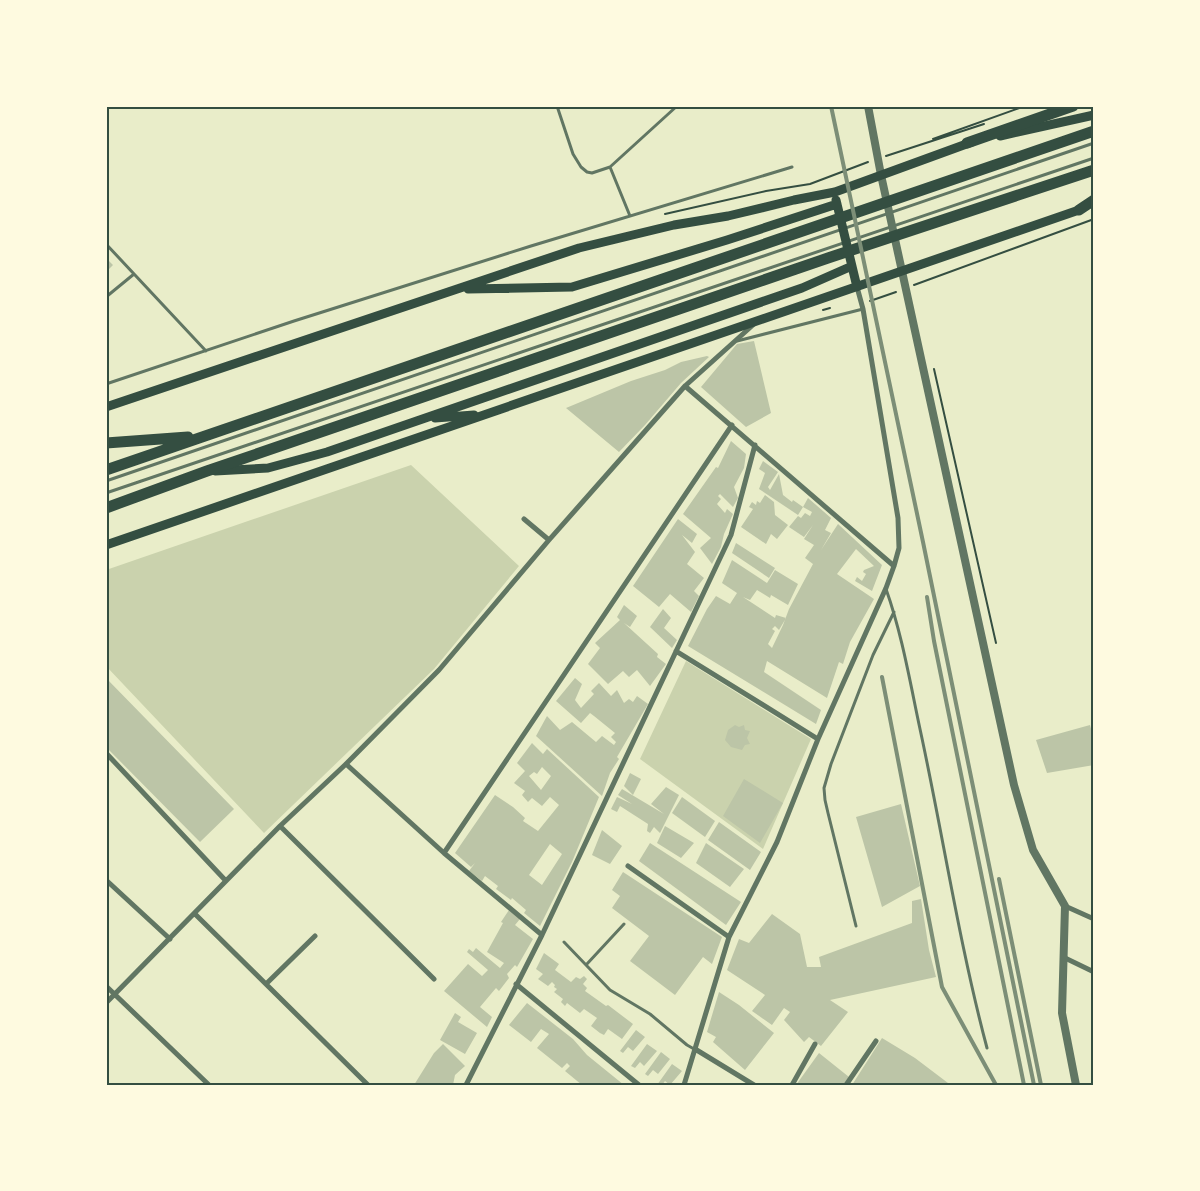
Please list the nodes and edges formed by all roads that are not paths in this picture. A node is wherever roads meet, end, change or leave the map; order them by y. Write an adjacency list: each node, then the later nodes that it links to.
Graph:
1 (556, 106): 11 (lane)
2 (677, 106): 11 (lane)
3 (868, 106): 13 (street)
4 (1073, 106): 7 (highway)
5 (1094, 115): 7 (main road)
6 (1094, 131): 16 (highway)
7 (967, 143): 13 (main road)
8 (1094, 143): 16 (lane)
9 (1094, 158): 20 (lane)
10 (792, 166): 19 (lane)
11 (610, 167): 19 (lane)
12 (1094, 170): 20 (highway)
13 (881, 175): 14 (main road); 23 (street)
14 (835, 192): 17 (main road); 26 (main road)
15 (1094, 200): 18 (highway)
16 (906, 202): 38 (highway); 43 (lane)
17 (838, 204): 22 (main road); 26 (main road)
18 (1079, 210): 23 (main road)
19 (630, 216): 31 (lane)
20 (912, 225): 42 (highway); 44 (lane)
21 (106, 244): 24 (lane)
22 (852, 266): 25 (main road); 36 (main road)
23 (903, 271): 25 (main road); 61 (street)
24 (134, 274): 27 (lane); 31 (lane)
25 (857, 287): 28 (street); 29 (main road)
26 (460, 289): 34 (main road)
27 (106, 297)
28 (862, 309): 30 (lane); 49 (street)
29 (758, 319): 30 (street); 35 (main road)
30 (732, 342): 33 (street)
31 (206, 351): 32 (lane)
32 (106, 384)
33 (685, 386): 37 (street); 47 (street)
34 (106, 407)
35 (489, 413): 36 (main road); 48 (main road)
36 (420, 420): 42 (main road)
37 (732, 426): 40 (street); 57 (street)
38 (205, 436): 39 (highway); 41 (highway)
39 (106, 443)
40 (755, 445): 49 (street); 52 (street)
41 (106, 470)
42 (207, 471): 45 (highway)
43 (106, 481)
44 (106, 492)
45 (106, 508)
46 (524, 519): 47 (street)
47 (549, 540): 55 (street)
48 (106, 545)
49 (894, 566): 50 (street)
50 (886, 588): 51 (lane); 53 (street)
51 (894, 612): 65 (lane); 82 (lane)
52 (676, 651): 53 (street); 66 (street)
53 (818, 739): 68 (street)
54 (106, 753): 60 (street)
55 (346, 764): 56 (street); 57 (street)
56 (280, 826): 60 (street); 74 (street)
57 (444, 853): 66 (street)
58 (628, 866): 68 (street)
59 (106, 880): 69 (street)
60 (226, 881): 62 (street)
61 (1065, 906): 63 (street); 71 (street)
62 (195, 914): 69 (street); 75 (street)
63 (1094, 918)
64 (624, 924): 72 (lane)
65 (856, 926)
66 (542, 935): 76 (street)
67 (315, 936): 75 (street)
68 (729, 937): 83 (street)
69 (170, 939): 78 (street)
70 (564, 942): 72 (lane)
71 (1063, 957): 73 (street); 92 (street)
72 (586, 965): 83 (lane)
73 (1094, 972)
74 (434, 979)
75 (266, 984): 85 (street)
76 (516, 984): 86 (street); 87 (street)
77 (106, 986): 78 (street)
78 (114, 994): 79 (street); 84 (street)
79 (106, 1003)
80 (876, 1042): 91 (street)
81 (815, 1044): 90 (street)
82 (987, 1048)
83 (695, 1049): 88 (street); 89 (street)
84 (209, 1085)
85 (368, 1085)
86 (466, 1085)
87 (639, 1085)
88 (684, 1085)
89 (754, 1085)
90 (792, 1085)
91 (846, 1085)
92 (1076, 1085)

